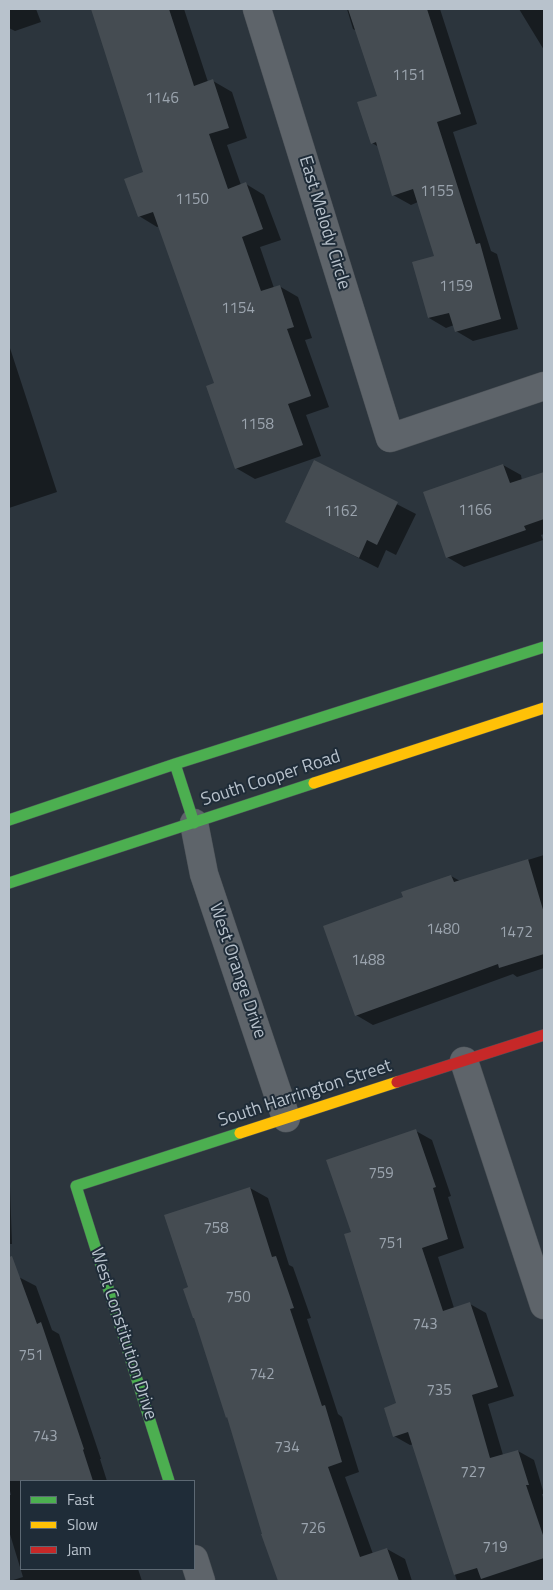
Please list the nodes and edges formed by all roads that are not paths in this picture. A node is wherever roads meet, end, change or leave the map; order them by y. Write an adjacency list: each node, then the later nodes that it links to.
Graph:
1 (257, 9): 2 (street, East Melody Circle)
2 (544, 386)
3 (544, 648): 5 (main road)
4 (544, 708): 7 (main road, South Cooper Road)
5 (175, 764): 6 (main road); 7 (main road)
6 (9, 820)
7 (194, 823): 8 (main road, South Cooper Road); 11 (street, West Orange Drive)
8 (9, 884)
9 (544, 1035): 10 (main road, South Harrington Street)
10 (464, 1061): 11 (main road, South Harrington Street); 13 (street)
11 (286, 1118): 12 (main road, South Harrington Street)
12 (76, 1186): 14 (main road, West Constitution Drive)
13 (544, 1305)
14 (169, 1480)
15 (195, 1562): 16 (street)
16 (201, 1581)

